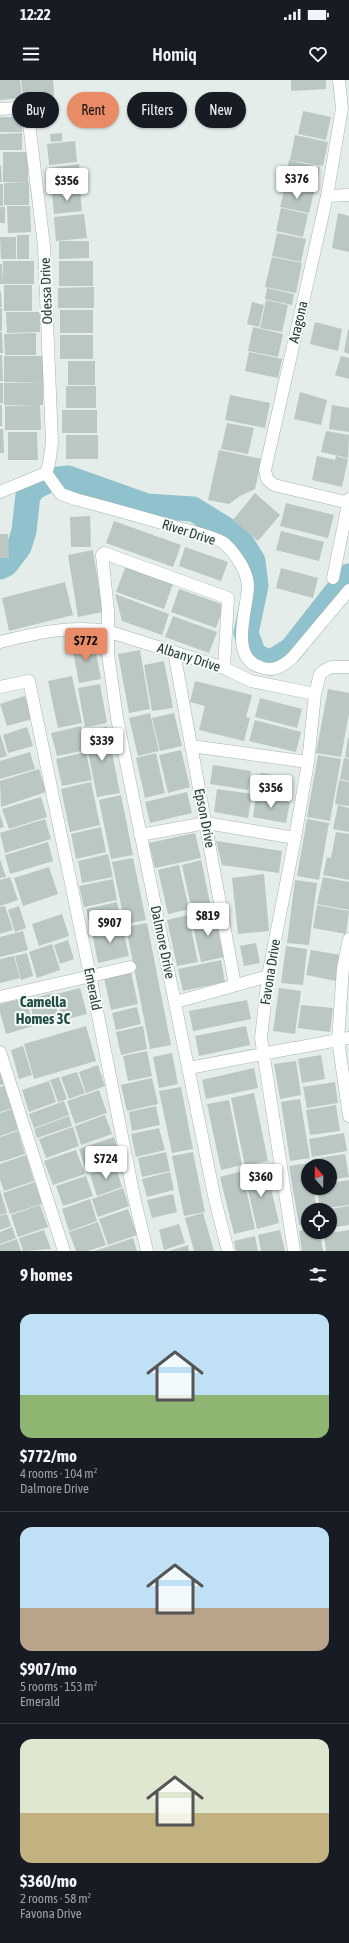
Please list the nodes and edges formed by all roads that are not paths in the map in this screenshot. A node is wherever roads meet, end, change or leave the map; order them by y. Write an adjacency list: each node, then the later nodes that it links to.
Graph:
1 (339, 80): 2 (street, Aragona)
2 (346, 107): 5 (street, Aragona)
3 (0, 109): 6 (street, Odessa Drive)
4 (349, 195): 5 (street)
5 (327, 196): 8 (street, Aragona)
6 (47, 476): 7 (street); 10 (street, River Drive)
7 (0, 492)
8 (349, 502): 9 (street)
9 (333, 578)
10 (349, 590)
11 (107, 631): 12 (street, Albany Drive); 13 (street, Albany Drive); 15 (street, Dalmore Drive); 21 (street, Dalmore Drive)
12 (0, 642)
13 (174, 652): 15 (street, Albany Drive); 18 (street, Epson Drive)
14 (349, 667): 17 (street, Favona Drive)
15 (224, 668): 17 (street, Albany Drive)
16 (0, 687): 25 (street, Emerald)
17 (316, 694): 19 (street, Favona Drive)
18 (191, 746): 19 (street); 20 (street, Epson Drive)
19 (308, 762): 22 (street, Favona Drive)
20 (206, 823): 21 (street); 22 (street); 27 (street, Epson Drive)
21 (140, 836): 29 (street, Dalmore Drive)
22 (295, 838): 26 (street, Favona Drive)
23 (349, 939): 30 (street)
24 (130, 967): 25 (street)
25 (90, 975): 28 (street); 36 (street, Emerald)
26 (268, 976): 27 (street); 32 (street, Favona Drive)
27 (235, 985): 29 (street)
28 (0, 997)
29 (176, 1002): 33 (street, Dalmore Drive)
30 (344, 1039): 32 (street); 34 (street)
31 (0, 1052): 35 (street)
32 (262, 1054): 33 (street); 38 (street, Favona Drive)
33 (189, 1068): 37 (street, Dalmore Drive)
34 (349, 1116)
35 (64, 1251)
36 (147, 1251)
37 (228, 1251)
38 (294, 1251)

